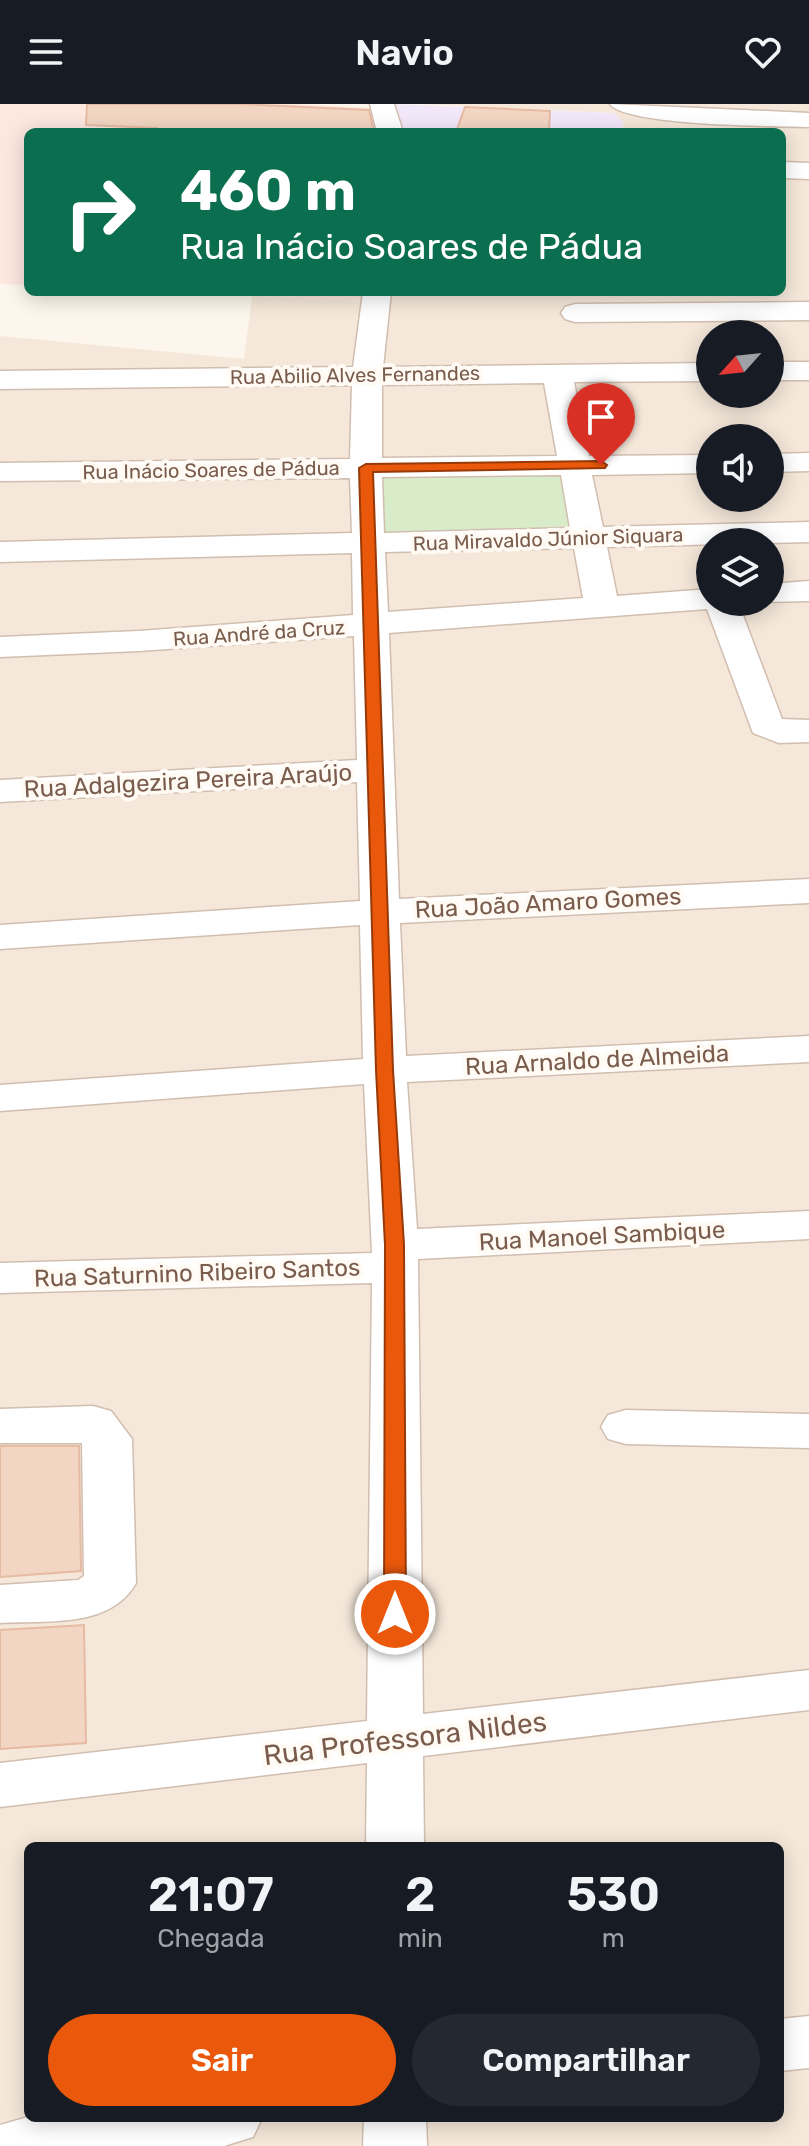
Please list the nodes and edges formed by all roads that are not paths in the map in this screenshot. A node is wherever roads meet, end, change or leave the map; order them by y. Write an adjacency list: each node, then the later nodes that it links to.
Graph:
1 (382, 104): 6 (street)
2 (622, 104): 4 (street)
3 (809, 120): 5 (street)
4 (647, 122): 5 (street)
5 (724, 124)
6 (389, 128)
7 (786, 170): 8 (street)
8 (809, 171)
9 (377, 296): 17 (street)
10 (575, 303): 12 (street); 16 (street)
11 (809, 311): 12 (street)
12 (761, 313)
13 (784, 370): 14 (street)
14 (809, 371)
15 (696, 372): 16 (street, Rua Abilio Alves Fernandes)
16 (565, 373): 17 (street, Rua Abilio Alves Fernandes); 22 (street)
17 (367, 375): 18 (street, Rua Abilio Alves Fernandes); 23 (street)
18 (0, 380)
19 (809, 462): 20 (street)
20 (784, 463)
21 (696, 464): 22 (street, Rua Inácio Soares de Pádua)
22 (574, 465): 23 (street, Rua Inácio Soares de Pádua); 26 (street)
23 (366, 468): 24 (street, Rua Inácio Soares de Pádua); 27 (street)
24 (0, 472)
25 (809, 532): 26 (street, Rua Miravaldo Júnior Siquara)
26 (588, 537): 27 (street, Rua Miravaldo Júnior Siquara); 32 (street)
27 (370, 544): 28 (street, Rua Miravaldo Júnior Siquara); 34 (street)
28 (0, 552)
29 (809, 591): 30 (street)
30 (784, 593)
31 (696, 600): 32 (street, Rua André da Cruz)
32 (602, 608): 34 (street, Rua André da Cruz)
33 (726, 616): 36 (street)
34 (371, 624): 35 (street, Rua André da Cruz); 37 (street)
35 (0, 647)
36 (794, 732)
37 (376, 770): 38 (street, Rua Adalgezira Pereira Araújo); 40 (street)
38 (0, 791)
39 (809, 891): 40 (street, Rua João Amaro Gomes)
40 (380, 912): 41 (street, Rua João Amaro Gomes); 43 (street)
41 (0, 937)
42 (809, 1049): 43 (street, Rua Arnaldo de Almeida)
43 (385, 1070): 44 (street, Rua Arnaldo de Almeida); 46 (street)
44 (0, 1098)
45 (809, 1225): 46 (street, Rua Manoel Sambique)
46 (394, 1256): 47 (street, Rua Saturnino Ribeiro Santos); 53 (street)
47 (0, 1278)
48 (0, 1426): 51 (street)
49 (626, 1427): 50 (street)
50 (809, 1431)
51 (0, 1604)
52 (809, 1690): 53 (street, Rua Professora Nildes)
53 (395, 1740): 54 (street, Rua Professora Nildes); 55 (street)
54 (0, 1785)
55 (395, 1842)
56 (809, 2042): 57 (street)
57 (784, 2045)
58 (201, 2122): 60 (street)
59 (395, 2122): 61 (street)
60 (18, 2146)
61 (395, 2146)

